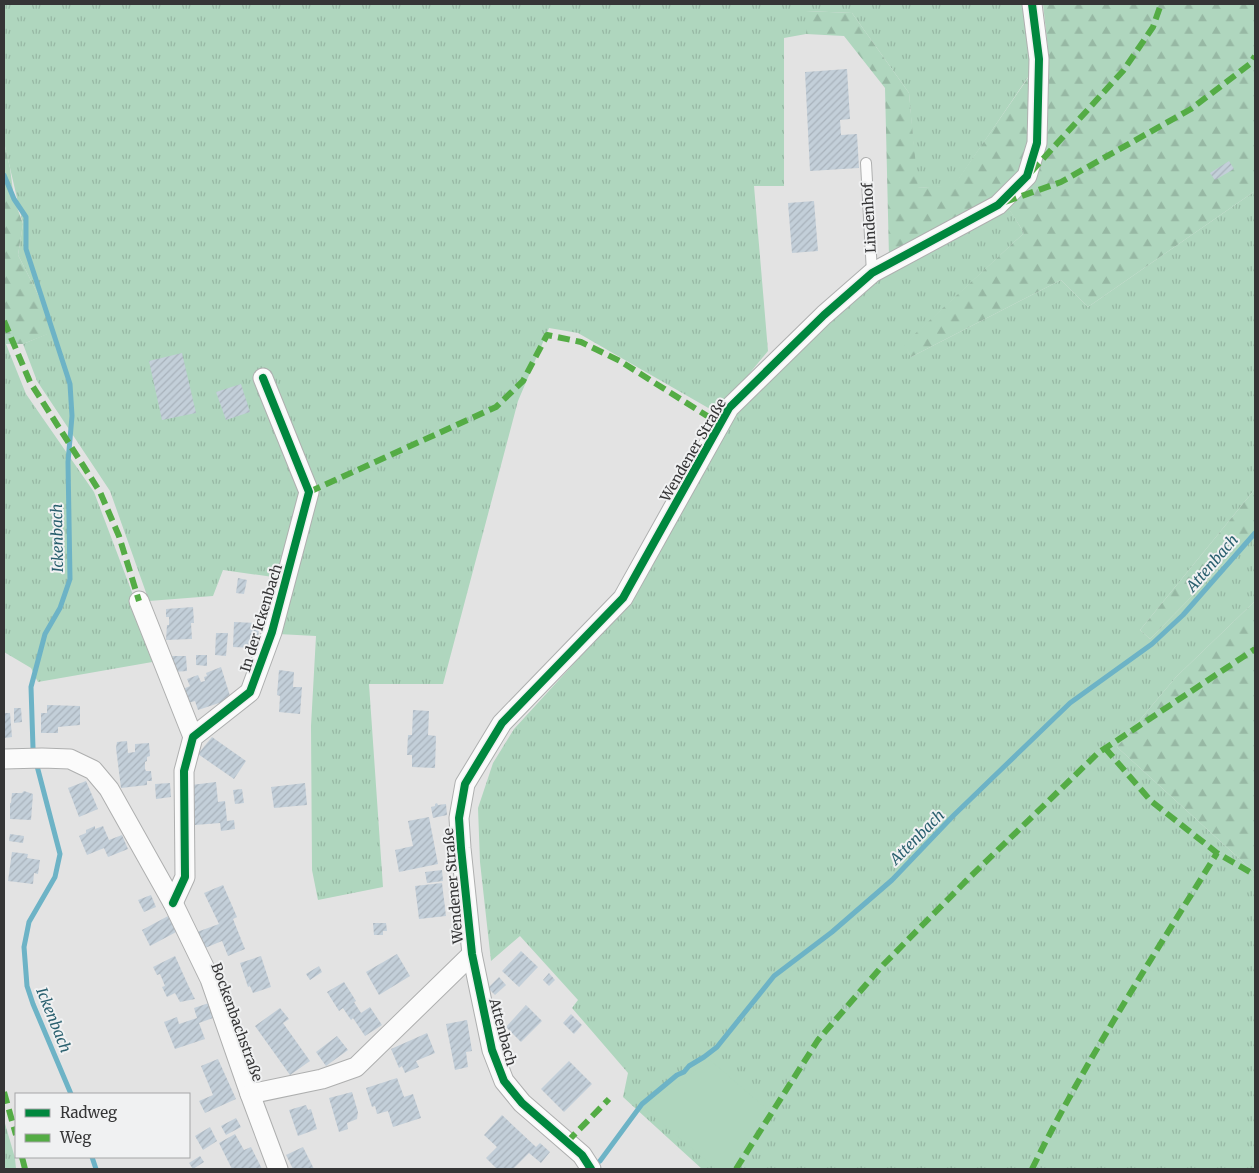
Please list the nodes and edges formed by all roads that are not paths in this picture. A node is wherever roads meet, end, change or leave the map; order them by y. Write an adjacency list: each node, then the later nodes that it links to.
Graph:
1 (1032, 4): 3 (street, Wendener Straße)
2 (866, 163): 3 (lane, Lindenhof)
3 (872, 273): 9 (street, Wendener Straße)
4 (263, 378): 6 (street, In der Ickenbach)
5 (139, 601): 6 (street)
6 (192, 736): 8 (street)
7 (4, 759): 8 (street, Bockenbachstraße)
8 (173, 903): 10 (street, Bockenbachstraße)
9 (472, 954): 10 (street, Wendener Straße); 12 (street, Attenbach)
10 (250, 1094): 11 (street, Bockenbachstraße)
11 (278, 1169)
12 (591, 1169)

